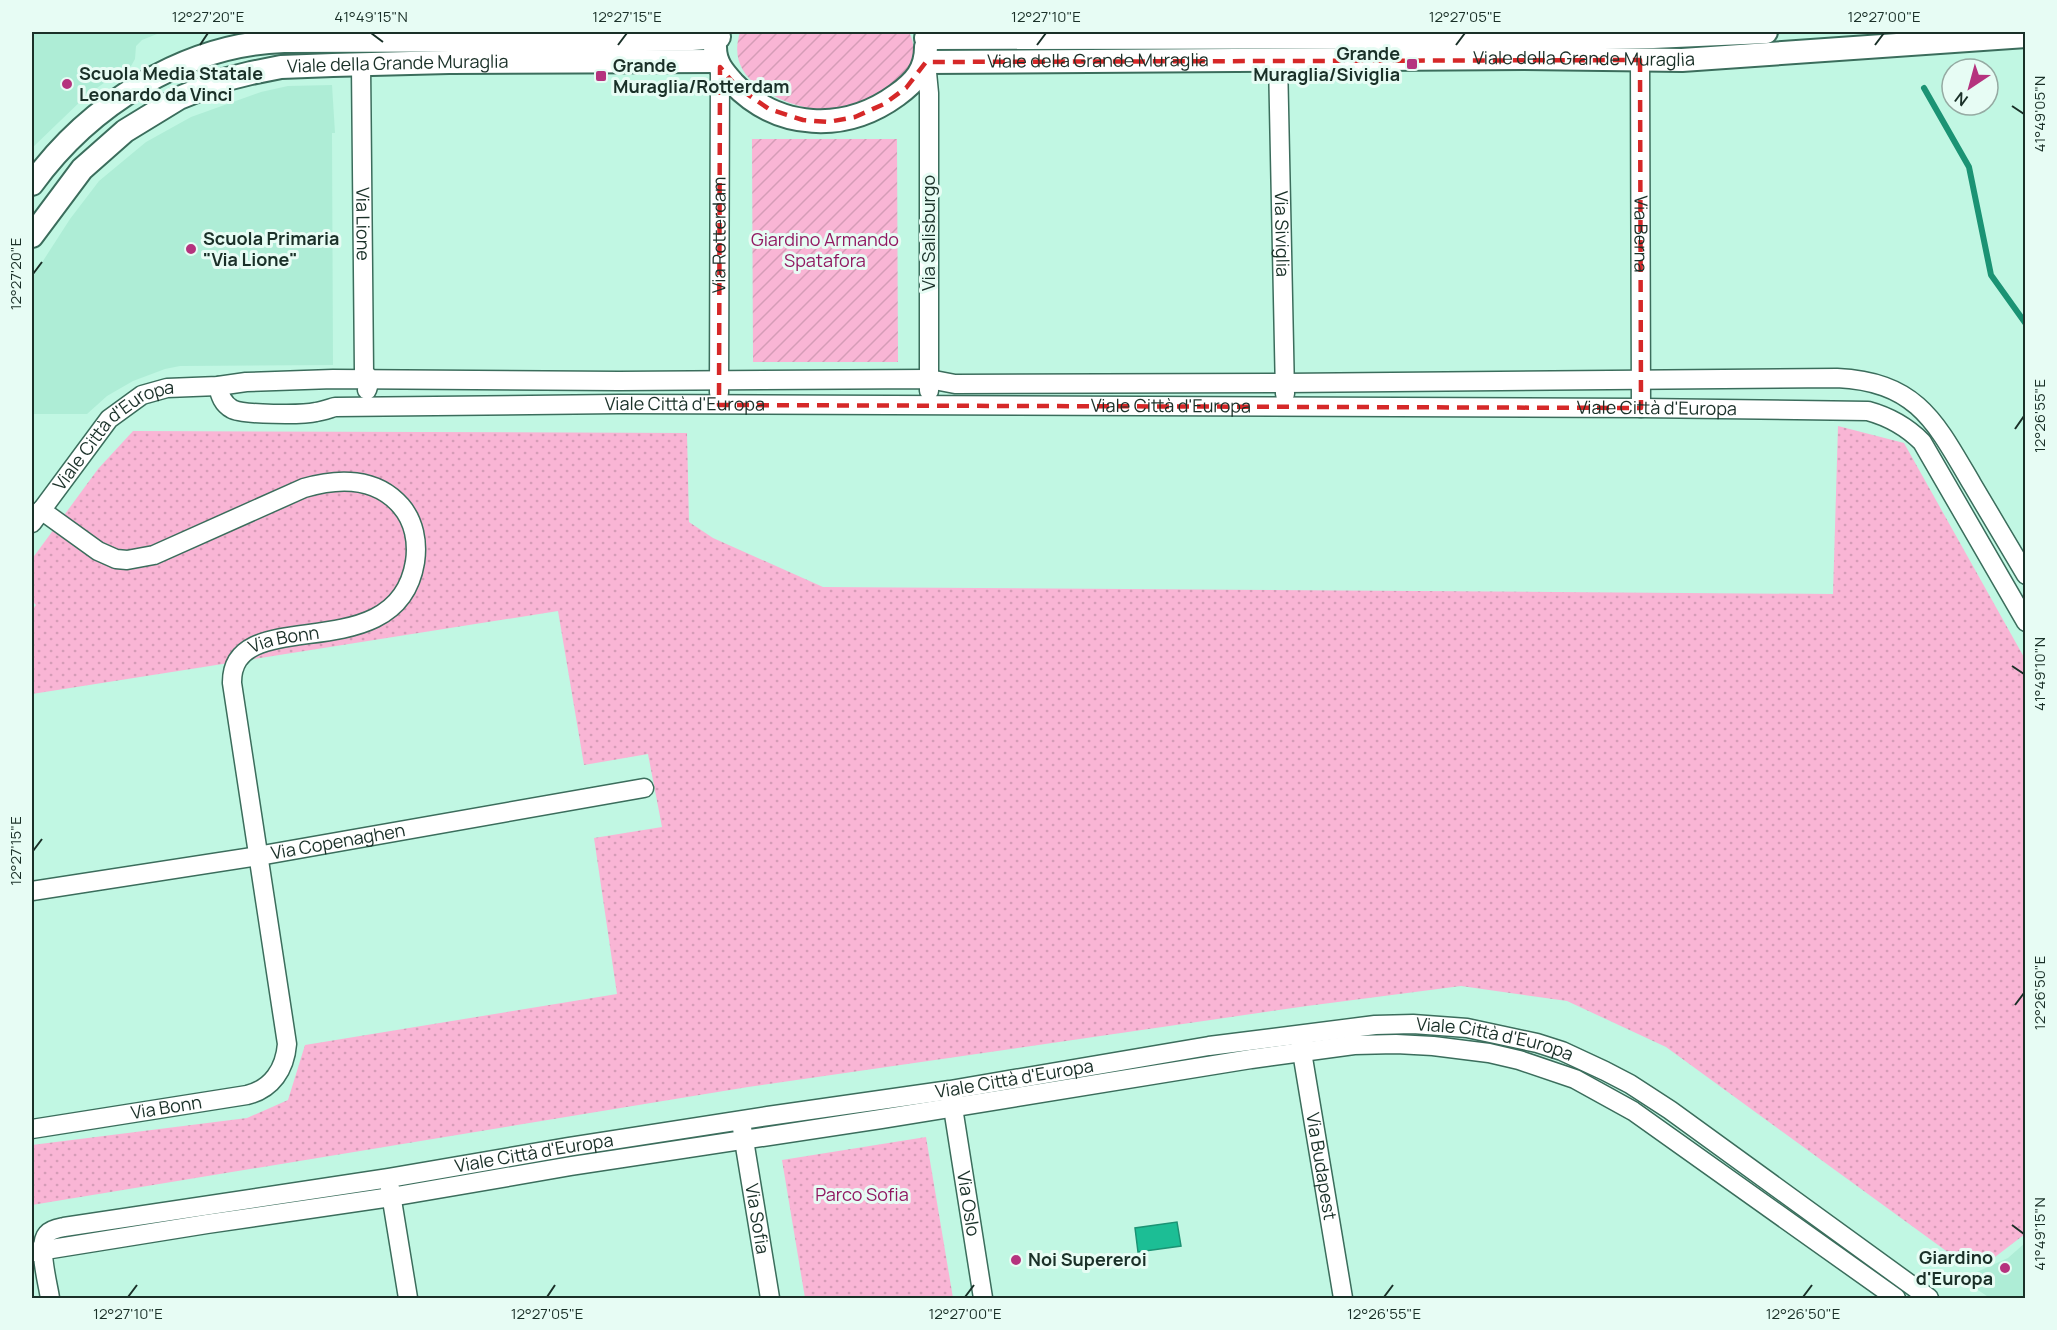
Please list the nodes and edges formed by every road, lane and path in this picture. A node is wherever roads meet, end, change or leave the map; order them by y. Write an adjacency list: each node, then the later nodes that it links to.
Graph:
1 (1766, 32): 4 (street, Viale della Grande Muraglia)
2 (721, 34): 11 (street); 12 (street, Viale della Grande Muraglia)
3 (924, 34): 5 (street, Viale della Grande Muraglia); 9 (street)
4 (1651, 34): 7 (street, Viale della Grande Muraglia)
5 (1023, 35): 7 (street, Viale della Grande Muraglia)
6 (2025, 36): 8 (street, Viale della Grande Muraglia)
7 (1277, 43): 8 (street, Viale della Grande Muraglia); 9 (street, Viale della Grande Muraglia); 18 (street, Via Siviglia)
8 (1640, 60): 15 (street, Via Berna)
9 (926, 62): 11 (street); 14 (street, Via Salisburgo)
10 (361, 64): 11 (street, Viale della Grande Muraglia); 13 (street, Viale della Grande Muraglia); 16 (street, Via Lione)
11 (718, 64): 17 (street, Via Rotterdam)
12 (32, 184)
13 (32, 236)
14 (929, 379): 17 (street, Viale Città d'Europa); 18 (street, Viale Città d'Europa); 21 (street, Via Salisburgo)
15 (1640, 379): 18 (street, Viale Città d'Europa); 24 (street, Via Berna); 26 (street, Viale Città d'Europa)
16 (370, 380): 17 (street, Viale Città d'Europa); 19 (street, Viale Città d'Europa); 22 (street)
17 (719, 381): 20 (street, Via Rotterdam)
18 (1285, 383): 23 (street, Via Siviglia)
19 (218, 386): 22 (street, Viale Città d'Europa); 25 (street, Viale Città d'Europa)
20 (719, 405): 21 (street, Viale Città d'Europa); 22 (street, Viale Città d'Europa)
21 (929, 405): 23 (street, Viale Città d'Europa)
22 (364, 407)
23 (1285, 408): 24 (street, Viale Città d'Europa)
24 (1641, 408): 27 (street, Viale Città d'Europa)
25 (36, 517): 29 (street, Via Bonn)
26 (2025, 575)
27 (2025, 622)
28 (644, 788): 29 (street, Via Copenaghen)
29 (258, 856): 30 (street, Via Copenaghen); 34 (street, Via Bonn)
30 (32, 891)
31 (1301, 1043): 32 (street, Viale Città d'Europa); 39 (street, Viale Città d'Europa); 40 (street, Viale Città d'Europa); 45 (street, Via Budapest)
32 (951, 1099): 33 (street, Viale Città d'Europa); 35 (street, Viale Città d'Europa); 44 (street, Via Oslo)
33 (741, 1120): 35 (street, Via Sofia); 36 (street, Viale Città d'Europa)
34 (32, 1129)
35 (744, 1139): 37 (street, Viale Città d'Europa); 43 (street, Via Sofia)
36 (389, 1178): 37 (street); 38 (street, Viale Città d'Europa)
37 (392, 1197): 38 (street, Viale Città d'Europa); 42 (street)
38 (37, 1251): 41 (street)
39 (1906, 1282): 40 (street); 46 (street, Viale Città d'Europa)
40 (1892, 1298)
41 (50, 1299)
42 (408, 1299)
43 (770, 1299)
44 (983, 1299)
45 (1343, 1299)
46 (1929, 1299)

